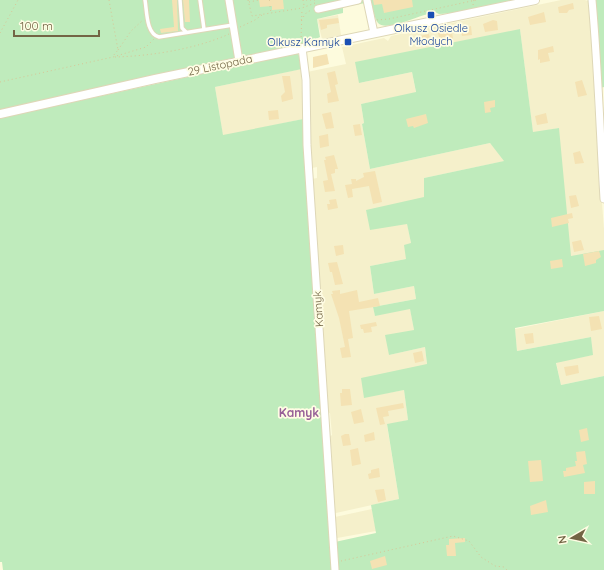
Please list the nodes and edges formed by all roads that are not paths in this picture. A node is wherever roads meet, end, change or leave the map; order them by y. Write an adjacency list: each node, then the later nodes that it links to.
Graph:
1 (145, 0): 12 (lane)
2 (180, 0): 12 (lane)
3 (200, 0): 11 (lane)
4 (229, 0): 10 (street)
5 (367, 0): 13 (street)
6 (535, 0): 13 (street, 29 Listopada)
7 (592, 0): 17 (street)
8 (353, 1): 9 (street)
9 (318, 6)
10 (233, 28): 11 (lane); 15 (street)
11 (204, 29): 12 (lane)
12 (186, 32)
13 (374, 33): 14 (street, 29 Listopada)
14 (302, 48): 15 (street, 29 Listopada); 18 (street, Kamyk)
15 (239, 61): 16 (street, 29 Listopada)
16 (0, 114)
17 (604, 199)
18 (335, 570)

